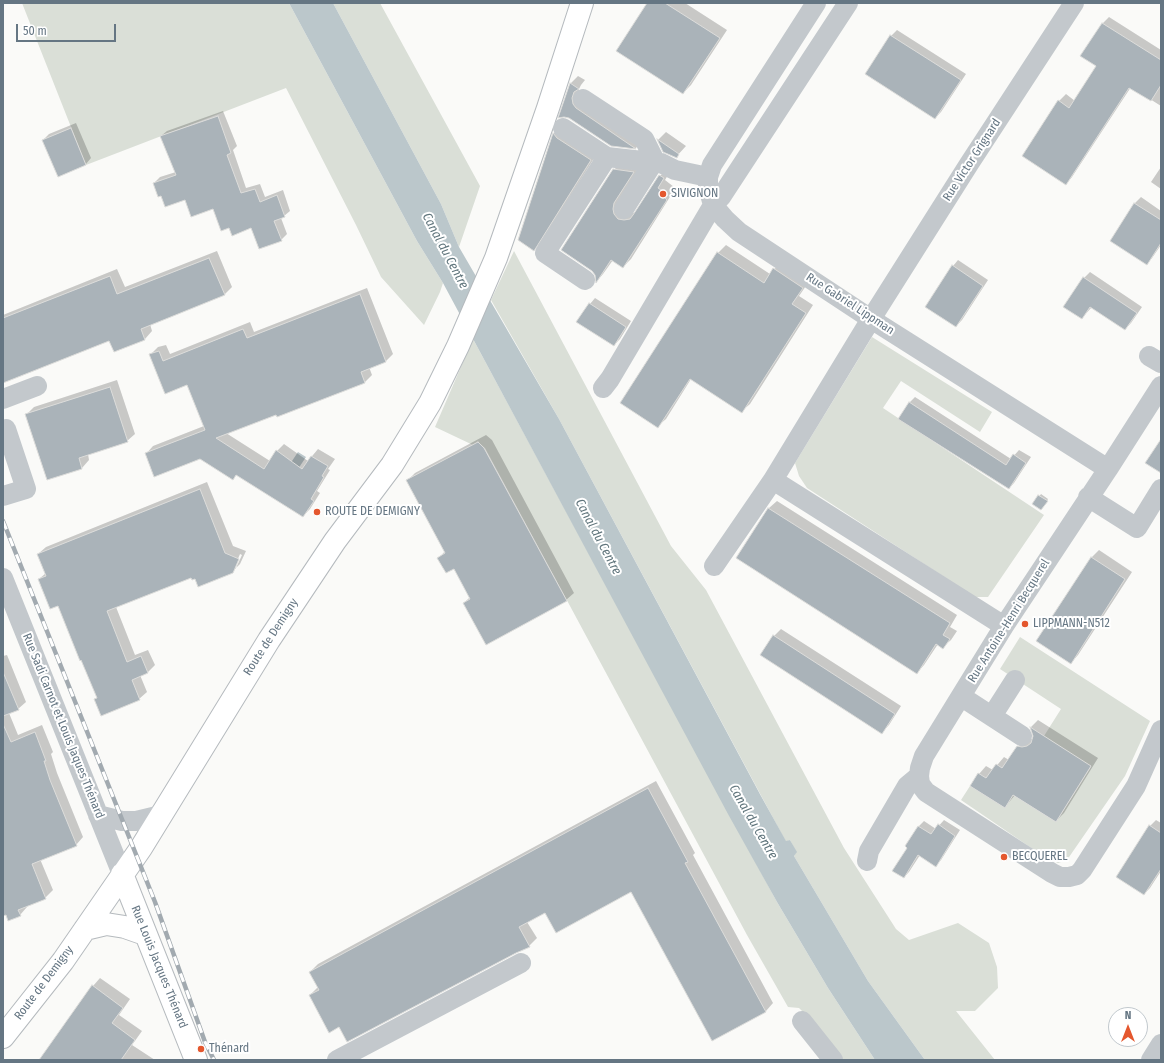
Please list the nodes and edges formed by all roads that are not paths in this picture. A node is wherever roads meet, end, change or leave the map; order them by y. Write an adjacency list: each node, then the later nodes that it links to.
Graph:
1 (582, 3): 34 (main road, Route de Demigny)
2 (816, 3): 9 (street)
3 (1074, 3): 13 (street, Rue Victor Grignard)
4 (844, 5): 10 (street)
5 (583, 99): 8 (street)
6 (563, 128): 7 (street)
7 (607, 157): 8 (street); 12 (street)
8 (655, 162): 9 (street); 11 (street)
9 (708, 177): 10 (street, Rue Gabriel Lippman)
10 (713, 205): 13 (street, Rue Gabriel Lippman); 16 (street)
11 (624, 209)
12 (585, 280)
13 (871, 318): 19 (street, Rue Gabriel Lippman); 20 (street, Rue Victor Grignard)
14 (37, 386): 17 (street)
15 (1161, 386): 19 (street)
16 (603, 388)
17 (3, 400)
18 (6, 429): 22 (street)
19 (1108, 469): 23 (street, Rue Antoine-Henri Becquerel)
20 (773, 480): 24 (street, Rue Victor Grignard); 26 (street)
21 (1161, 489): 23 (street)
22 (3, 496)
23 (1088, 497): 26 (street, Rue Antoine-Henri Becquerel)
24 (714, 566)
25 (3, 578): 33 (street, Rue Sadi Carnot et Louis Jaques Thénard)
26 (1004, 626): 28 (street, Rue Antoine-Henri Becquerel)
27 (1016, 680): 29 (street)
28 (962, 697): 29 (street); 32 (street, Rue Antoine-Henri Becquerel)
29 (992, 716): 31 (street)
30 (1161, 730): 32 (street)
31 (1022, 736)
32 (918, 776): 35 (street, Rue Antoine-Henri Becquerel)
33 (98, 814): 34 (street); 36 (street, Rue Sadi Carnot et Louis Jaques Thénard)
34 (161, 815): 36 (main road, Route de Demigny)
35 (868, 861)
36 (122, 874): 37 (main road, Route de Demigny); 38 (main road, Rue Louis Jacques Thénard)
37 (85, 929): 38 (main road); 41 (main road, Route de Demigny)
38 (145, 934): 43 (main road, Rue Louis Jacques Thénard)
39 (521, 963): 44 (street)
40 (802, 1021): 45 (street)
41 (3, 1037)
42 (1161, 1044): 46 (street)
43 (196, 1060)
44 (338, 1060)
45 (833, 1060)
46 (1151, 1060)

